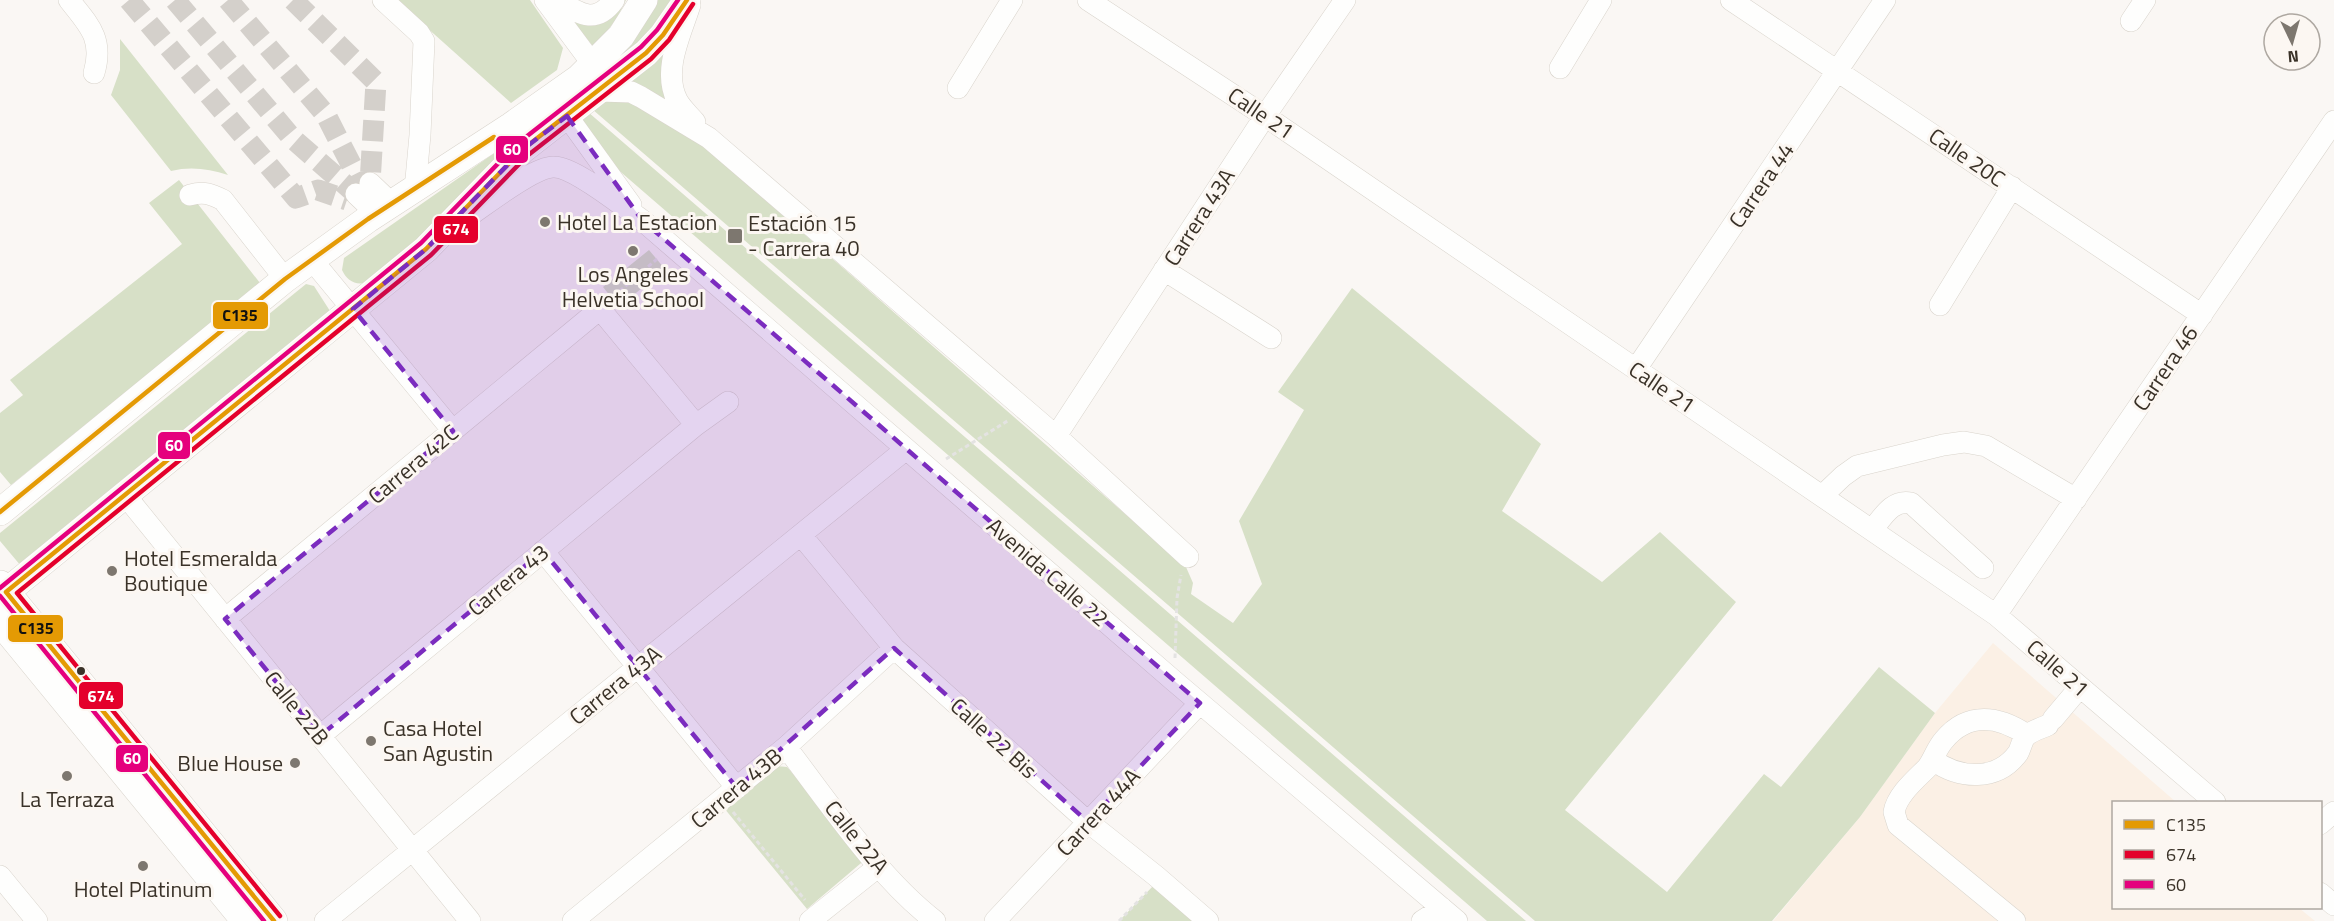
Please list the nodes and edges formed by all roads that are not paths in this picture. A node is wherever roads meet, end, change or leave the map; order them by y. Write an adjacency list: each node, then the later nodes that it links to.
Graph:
1 (69, 0): 19 (street)
2 (382, 0): 27 (street)
3 (545, 0): 20 (street)
4 (557, 0): 5 (street)
5 (614, 0)
6 (644, 0): 20 (main road)
7 (687, 0): 20 (main road)
8 (691, 0): 25 (street)
9 (1012, 0): 21 (street)
10 (1088, 0): 23 (street, Calle 21)
11 (1345, 0): 23 (street, Carrera 43A)
12 (1601, 0): 17 (street)
13 (1731, 0): 18 (street, Calle 20C)
14 (1885, 0): 18 (street, Carrera 44)
15 (2145, 0): 16 (street)
16 (2131, 21)
17 (1560, 68)
18 (1838, 70): 26 (street, Calle 20C); 39 (street, Carrera 44)
19 (94, 73)
20 (597, 79): 22 (main road); 25 (street); 27 (main road)
21 (958, 88)
22 (567, 116): 30 (street, Avenida Calle 22); 31 (main road)
23 (1265, 116): 33 (street, Carrera 43A); 39 (street, Calle 21)
24 (2334, 121): 37 (street, Carrera 46)
25 (709, 138): 43 (street)
26 (2012, 187): 35 (street); 37 (street, Calle 20C)
27 (415, 189): 29 (main road)
28 (190, 195): 34 (street)
29 (380, 212): 29 (street); 32 (main road)
30 (642, 220): 31 (street, Avenida Calle 22); 44 (street, Avenida Calle 22)
31 (444, 232): 36 (main road)
32 (312, 260): 34 (main road); 36 (street)
33 (1164, 270): 38 (street); 43 (street, Carrera 43A)
34 (285, 279): 48 (main road)
35 (1940, 305)
36 (353, 309): 42 (street); 45 (main road)
37 (2202, 315): 47 (street, Carrera 46)
38 (1271, 338)
39 (1636, 369): 46 (street, Calle 21)
40 (728, 402): 41 (street, Carrera 43)
41 (696, 424): 42 (street, Carrera 42C); 51 (street, Carrera 43)
42 (453, 431): 56 (street, Carrera 42C)
43 (1056, 436): 52 (street)
44 (905, 450): 50 (street, Carrera 43A); 61 (street, Avenida Calle 22)
45 (125, 495): 54 (main road); 56 (street, Calle 22B)
46 (1822, 496): 47 (street); 49 (street, Calle 21)
47 (2076, 499): 55 (street, Carrera 46)
48 (0, 512)
49 (1872, 530): 53 (street); 55 (street, Calle 21)
50 (801, 535): 58 (street, Calle 22 Bis); 59 (street, Carrera 43A)
51 (543, 551): 59 (street); 63 (street, Carrera 43)
52 (1188, 557)
53 (1983, 568)
54 (2, 591): 80 (main road)
55 (1996, 615): 60 (street, Calle 21)
56 (225, 619): 63 (street, Calle 22B)
57 (0, 622): 79 (main road)
58 (894, 648): 64 (street, Carrera 43B); 69 (street, Calle 22 Bis)
59 (638, 667): 66 (street); 71 (street, Carrera 43A)
60 (2080, 687): 62 (street); 67 (street, Calle 21)
61 (1200, 703): 69 (street, Carrera 44A); 76 (street, Avenida Calle 22)
62 (2027, 735): 65 (street); 65 (street)
63 (320, 736): 71 (street, Calle 22B)
64 (786, 747): 66 (street, Carrera 43B); 72 (street, Calle 22A)
65 (1933, 760): 88 (street)
66 (730, 794): 83 (street, Carrera 43B)
67 (2214, 801)
68 (2334, 812): 70 (street)
69 (1088, 822): 85 (street, Carrera 44A); 86 (street, Calle 22 Bis)
70 (2322, 822)
71 (413, 850): 81 (street, Carrera 43A); 82 (street, Calle 22B)
72 (879, 866): 77 (street); 84 (street, Calle 22A)
73 (0, 876): 78 (street)
74 (2322, 895): 75 (street)
75 (2334, 904)
76 (1450, 915): 87 (street)
77 (813, 918)
78 (37, 921)
79 (245, 921)
80 (274, 921)
81 (325, 921)
82 (470, 921)
83 (573, 921)
84 (935, 921)
85 (995, 921)
86 (1208, 921)
87 (1422, 921)
88 (2015, 921)

